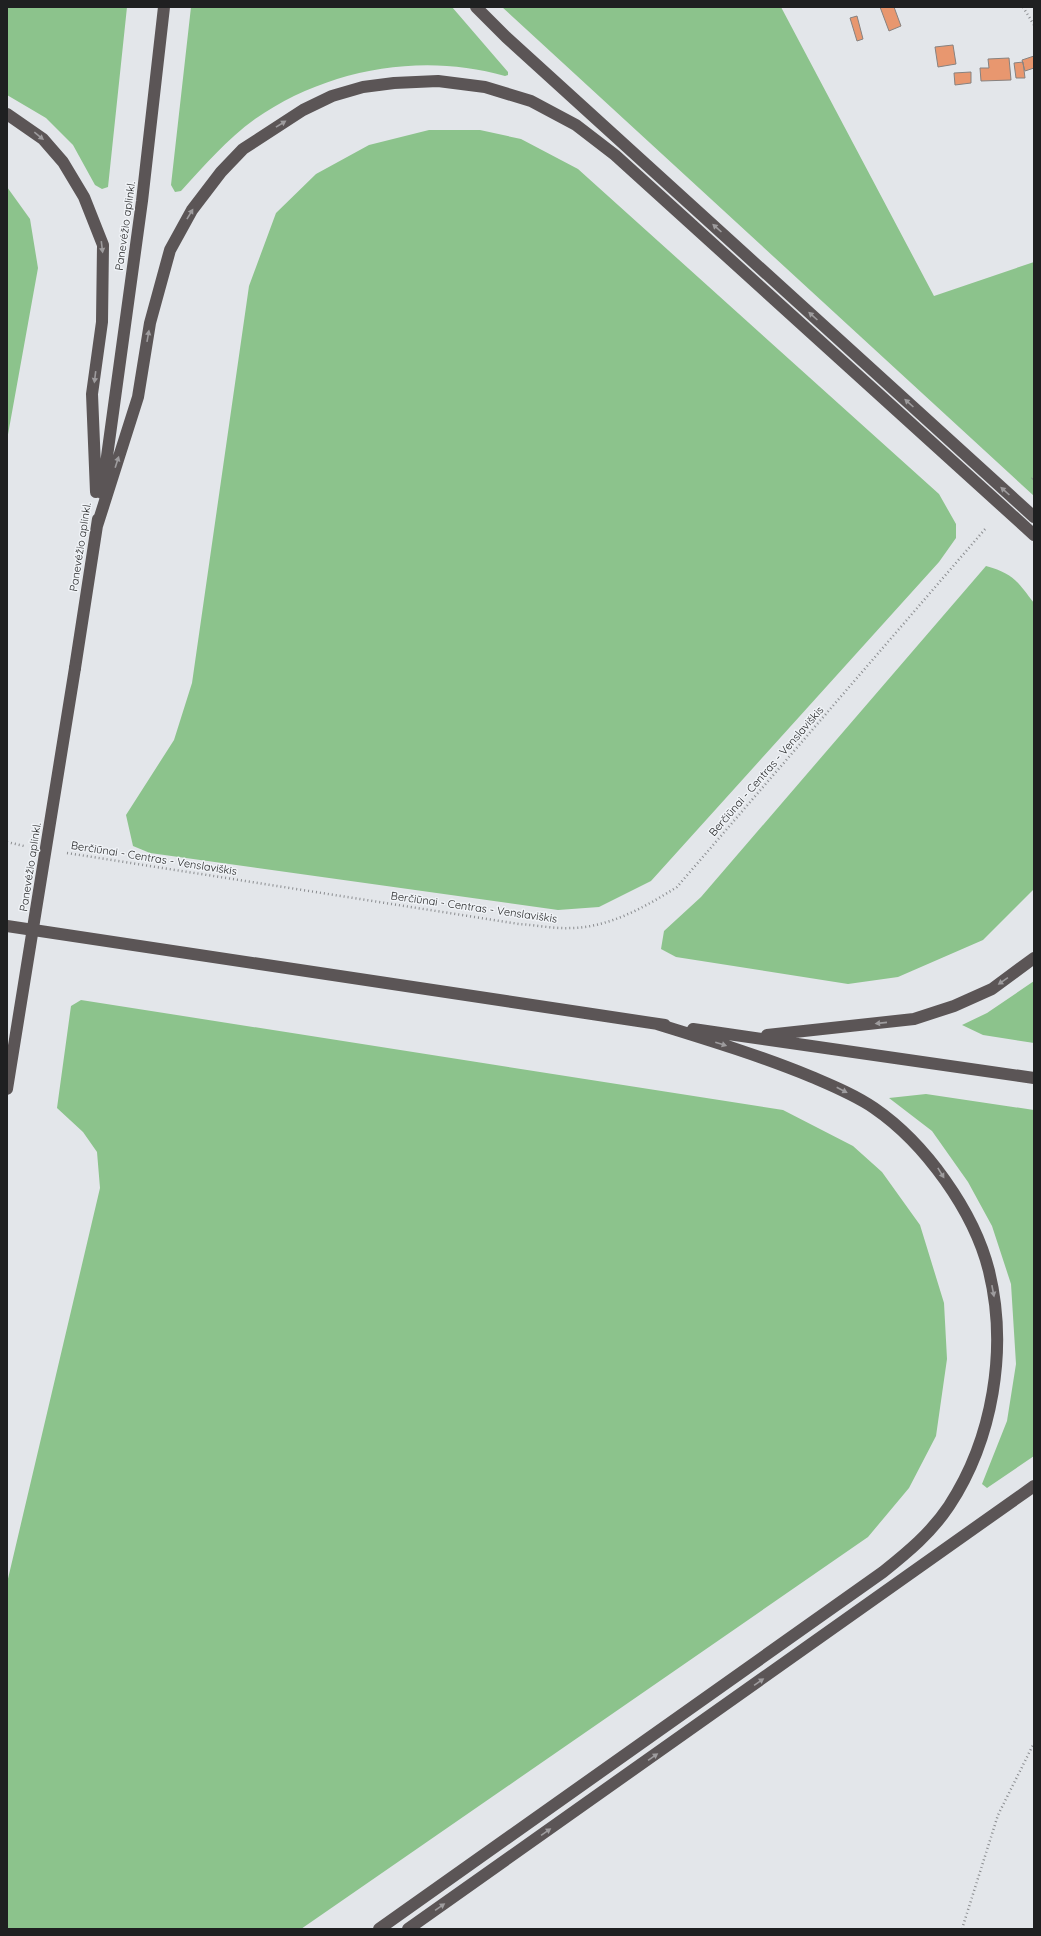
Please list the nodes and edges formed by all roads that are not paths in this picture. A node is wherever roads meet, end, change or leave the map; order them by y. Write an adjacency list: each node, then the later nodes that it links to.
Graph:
1 (164, 7): 5 (highway, Panevėžio aplinkl.)
2 (476, 7): 4 (highway, one-way to 2)
3 (7, 114): 5 (highway, one-way to 5)
4 (1034, 517)
5 (97, 526): 6 (highway, one-way to 6); 12 (highway, Panevėžio aplinkl., bridge)
6 (1034, 535)
7 (7, 926): 9 (highway)
8 (1034, 958): 10 (highway, one-way to 10)
9 (657, 1024): 10 (highway); 14 (highway, one-way to 14)
10 (748, 1037): 11 (highway)
11 (1034, 1078)
12 (7, 1089)
13 (1034, 1486): 15 (highway, one-way to 13)
14 (379, 1929)
15 (408, 1929)

